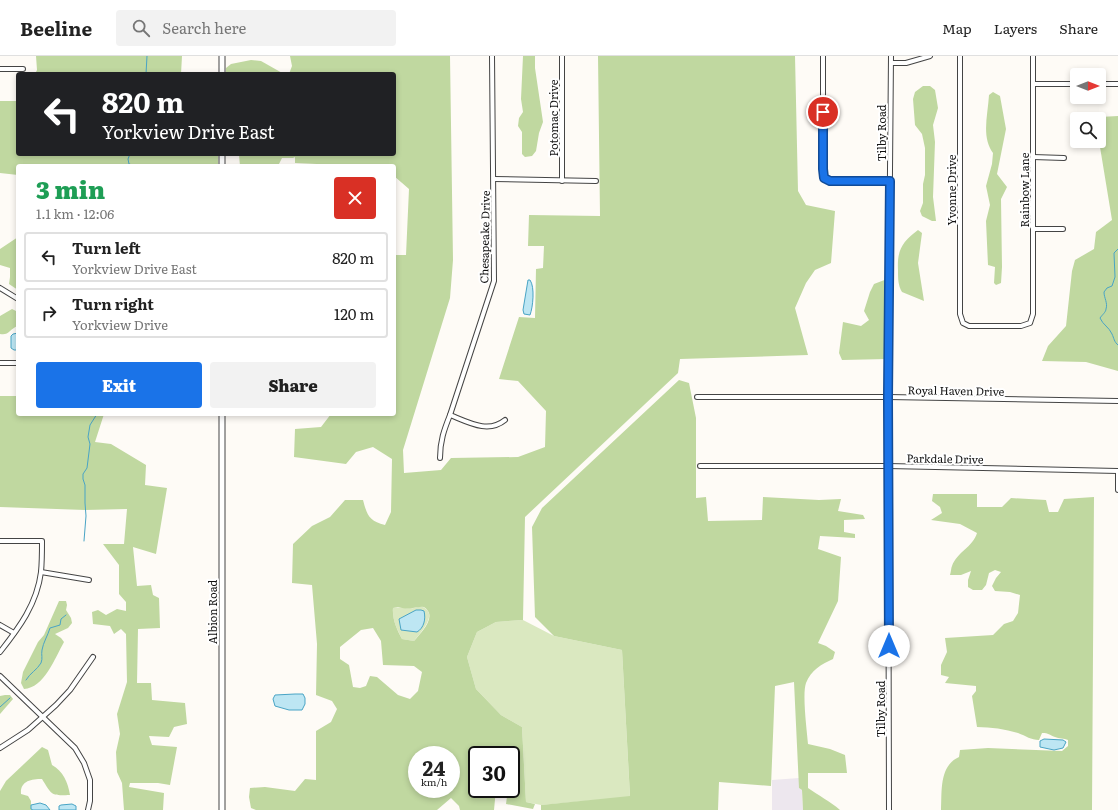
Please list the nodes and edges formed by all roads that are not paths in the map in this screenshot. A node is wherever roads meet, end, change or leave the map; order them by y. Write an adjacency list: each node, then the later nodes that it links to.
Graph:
1 (222, 56): 12 (street)
2 (492, 56): 19 (street, Chesapeake Drive)
3 (562, 56): 20 (street, Potomac Drive)
4 (823, 56): 22 (street)
5 (891, 56): 9 (street, Tilby Road)
6 (930, 56): 9 (street)
7 (960, 56): 27 (street, Yvonne Drive)
8 (1033, 56): 13 (street, Rainbow Lane)
9 (891, 63): 22 (street, Tilby Road)
10 (0, 69): 11 (street)
11 (23, 69)
12 (222, 72)
13 (1033, 84): 14 (street); 17 (street, Rainbow Lane)
14 (1070, 84)
15 (1106, 84): 16 (street)
16 (1118, 84)
17 (1033, 157): 18 (street); 23 (street, Rainbow Lane)
18 (1064, 158)
19 (494, 179): 20 (street); 33 (street, Chesapeake Drive)
20 (562, 181): 21 (street)
21 (596, 181)
22 (890, 181): 31 (street, Tilby Road)
23 (1033, 229): 24 (street); 27 (street, Rainbow Lane)
24 (1063, 229)
25 (0, 288): 26 (street)
26 (16, 298)
27 (1030, 323)
28 (16, 362): 29 (street)
29 (0, 363)
30 (697, 397): 31 (street, Royal Haven Drive)
31 (888, 397): 32 (street, Royal Haven Drive); 38 (street, Tilby Road)
32 (1118, 401)
33 (450, 415): 35 (street); 36 (street, Chesapeake Drive)
34 (222, 416): 52 (street, Albion Road)
35 (504, 420)
36 (440, 458)
37 (700, 466): 38 (street, Parkdale Drive)
38 (888, 466): 39 (street, Parkdale Drive); 53 (street, Tilby Road)
39 (1118, 471): 40 (street)
40 (1118, 490)
41 (0, 541): 42 (street)
42 (41, 572): 43 (street); 45 (street)
43 (89, 580)
44 (0, 625): 45 (street)
45 (14, 633): 46 (street)
46 (0, 652)
47 (93, 657): 49 (street)
48 (0, 676): 49 (street)
49 (42, 716): 50 (street); 51 (street)
50 (0, 748)
51 (88, 810)
52 (222, 810)
53 (889, 810)

